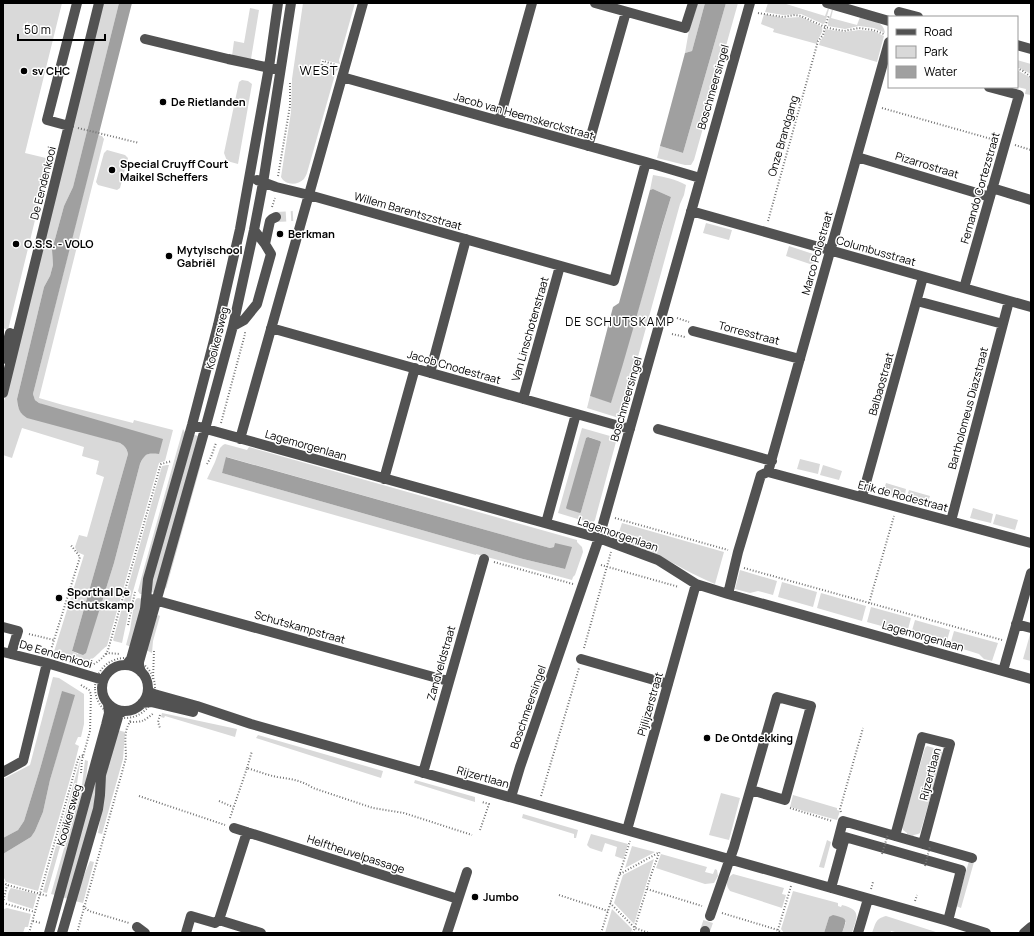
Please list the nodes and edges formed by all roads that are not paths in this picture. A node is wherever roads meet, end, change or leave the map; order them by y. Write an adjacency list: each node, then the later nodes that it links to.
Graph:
1 (76, 3): 24 (street)
2 (99, 3): 24 (street, De Eendenkooi)
3 (278, 3): 19 (street, Kooikersweg)
4 (291, 3): 20 (street, Kooikersweg)
5 (363, 3): 21 (street)
6 (532, 3): 23 (street)
7 (595, 3): 12 (street)
8 (693, 3): 12 (street)
9 (829, 4): 14 (street)
10 (749, 7): 29 (street, Boschmeersingel)
11 (899, 11): 13 (street)
12 (626, 12): 25 (street)
13 (915, 16)
14 (888, 21)
15 (145, 39): 19 (street)
16 (1018, 45): 17 (street)
17 (1031, 49)
18 (887, 59): 26 (street, Marco Polostraat)
19 (269, 67): 20 (street); 28 (street, Kooikersweg)
20 (281, 70): 30 (street, Kooikersweg)
21 (342, 77): 23 (street, Jacob van Heemskerckstraat); 32 (street)
22 (993, 88): 31 (street, Fernando Cortezstraat)
23 (499, 121): 25 (street, Jacob van Heemskerckstraat)
24 (69, 126): 55 (street, De Eendenkooi)
25 (588, 146): 27 (street, Jacob van Heemskerckstraat)
26 (857, 157): 31 (street, Pizarrostraat); 39 (street, Marco Polostraat)
27 (646, 162): 29 (street, Jacob van Heemskerckstraat); 40 (street)
28 (250, 177): 30 (street, Willem Barentszstraat); 58 (street, Kooikersweg)
29 (700, 178): 34 (street, Boschmeersingel)
30 (263, 183): 32 (street, Willem Barentszstraat); 36 (street, Kooikersweg)
31 (991, 192): 33 (street, Pizarrostraat); 42 (street, Fernando Cortezstraat)
32 (309, 195): 37 (street, Willem Barentszstraat); 48 (street)
33 (1031, 200)
34 (691, 211): 39 (street, Columbusstraat); 60 (street, Boschmeersingel)
35 (276, 217): 38 (street)
36 (254, 230): 38 (street); 47 (street, Kooikersweg)
37 (466, 240): 40 (street, Willem Barentszstraat); 54 (street)
38 (265, 244): 47 (street)
39 (831, 250): 41 (street, Columbusstraat); 52 (street, Marco Polostraat)
40 (560, 266): 56 (street, Van Linschotenstraat)
41 (923, 277): 42 (street, Columbusstraat); 43 (street, Balbaostraat)
42 (964, 288): 44 (street, Columbusstraat)
43 (917, 301): 46 (street); 66 (street, Balbaostraat)
44 (1009, 301): 45 (street, Columbusstraat); 46 (street, Bartholomeus Diazstraat)
45 (1031, 307)
46 (1003, 324): 67 (street, Bartholomeus Diazstraat)
47 (233, 326): 59 (street, Kooikersweg)
48 (271, 328): 53 (street, Jacob Cnodestraat); 62 (street)
49 (693, 331): 52 (street, Torresstraat)
50 (10, 333): 51 (street)
51 (3, 359)
52 (800, 359): 63 (street, Marco Polostraat)
53 (415, 368): 54 (street, Jacob Cnodestraat); 65 (street)
54 (430, 373): 56 (street, Jacob Cnodestraat)
55 (3, 392)
56 (523, 399): 57 (street, Jacob Cnodestraat)
57 (576, 414): 60 (street, Jacob Cnodestraat); 68 (street)
58 (192, 425): 59 (street, Lagemorgenlaan); 75 (street, Kooikersweg)
59 (205, 429): 62 (street, Lagemorgenlaan); 76 (street, Kooikersweg)
60 (630, 429): 69 (street, Boschmeersingel)
61 (658, 429): 63 (street)
62 (240, 438): 65 (street, Lagemorgenlaan)
63 (772, 461): 64 (street, Marco Polostraat)
64 (768, 472): 66 (street, Erik de Rodestraat); 74 (street, Marco Polostraat)
65 (384, 479): 68 (street, Lagemorgenlaan)
66 (862, 497): 67 (street, Erik de Rodestraat)
67 (951, 522): 70 (street, Erik de Rodestraat)
68 (546, 523): 69 (street, Lagemorgenlaan)
69 (599, 538): 73 (street, Lagemorgenlaan); 98 (street, Boschmeersingel)
70 (1031, 543)
71 (484, 559): 88 (street, Zandveldstraat)
72 (1031, 573): 77 (street)
73 (695, 588): 74 (street, Lagemorgenlaan); 89 (street, Pijlijzerstraat)
74 (728, 594): 84 (street, Lagemorgenlaan)
75 (146, 597): 76 (street, Schutskampstraat); 83 (street, Kooikersweg)
76 (157, 600): 85 (street, Kooikersweg); 88 (street, Schutskampstraat)
77 (1016, 624): 79 (street); 84 (street)
78 (3, 627): 80 (street)
79 (1031, 628)
80 (7, 653): 82 (street, De Eendenkooi)
81 (581, 659): 89 (street)
82 (47, 663): 87 (street, De Eendenkooi); 95 (street)
83 (126, 665): 85 (street); 87 (street)
84 (1003, 671): 86 (street, Lagemorgenlaan)
85 (141, 672): 90 (street)
86 (1031, 679)
87 (103, 680): 92 (street)
88 (448, 681): 96 (street, Zandveldstraat)
89 (668, 684): 100 (street, Pijlijzerstraat)
90 (148, 689): 91 (street); 94 (street, Rijzertlaan)
91 (142, 703): 93 (street); 94 (street, Rijzertlaan)
92 (108, 704): 93 (street); 114 (street, Kooikersweg)
93 (124, 711): 115 (street, Kooikersweg)
94 (231, 718): 96 (street, Rijzertlaan)
95 (3, 772)
96 (422, 772): 98 (street, Rijzertlaan)
97 (750, 790): 97 (street); 105 (street)
98 (511, 797): 100 (street, Rijzertlaan)
99 (231, 827): 101 (street, Helftheuvelpassage)
100 (630, 831): 105 (street, Rijzertlaan)
101 (247, 832): 109 (street, Helftheuvelpassage); 111 (street)
102 (892, 835): 103 (street); 103 (street, Rijzertlaan); 107 (street)
103 (927, 845): 104 (street)
104 (972, 858)
105 (729, 860): 107 (street, Rijzertlaan); 110 (street)
106 (467, 872): 109 (street)
107 (828, 887): 108 (street, Rijzertlaan); 112 (street)
108 (868, 899): 112 (street, Rijzertlaan); 119 (street)
109 (458, 900): 118 (street)
110 (710, 916)
111 (219, 920): 116 (street); 117 (street)
112 (948, 921): 120 (street, Rijzertlaan)
113 (1031, 927): 121 (street)
114 (49, 933)
115 (62, 933)
116 (186, 933)
117 (261, 933)
118 (448, 933)
119 (858, 933)
120 (986, 933)
121 (1024, 933)

